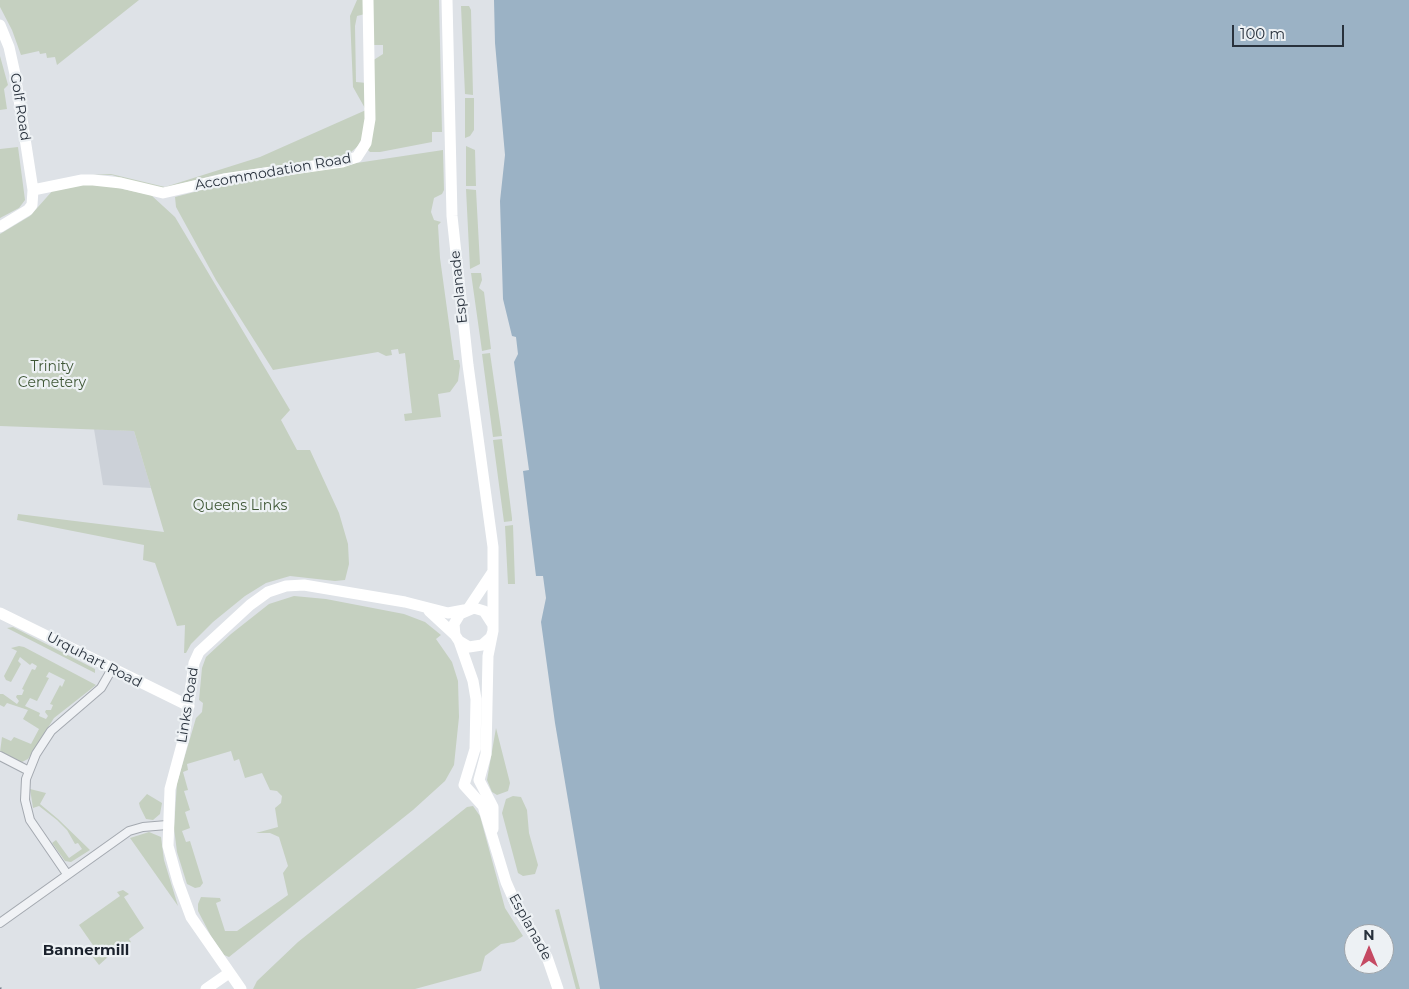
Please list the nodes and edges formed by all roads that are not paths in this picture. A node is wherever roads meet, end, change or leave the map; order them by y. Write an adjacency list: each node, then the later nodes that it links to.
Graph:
1 (368, 0): 4 (street, Accommodation Road)
2 (447, 0): 6 (street, Esplanade)
3 (0, 25): 4 (street, Golf Road)
4 (33, 190): 5 (street)
5 (0, 227)
6 (492, 573): 8 (street); 10 (street, Esplanade)
7 (423, 608): 8 (street, Links Road); 11 (street, Links Road); 13 (street, Links Road)
8 (466, 610): 10 (street); 11 (street)
9 (0, 612): 12 (street, Urquhart Road)
10 (493, 628): 11 (street); 17 (street, Esplanade)
11 (457, 638): 17 (street, Esplanade)
12 (112, 669): 13 (street, Urquhart Road); 15 (street)
13 (189, 706): 16 (street, Links Road)
14 (0, 756): 15 (street)
15 (28, 771): 18 (street)
16 (167, 825): 18 (street); 20 (street, Links Road)
17 (493, 836): 23 (street, Esplanade)
18 (67, 874): 19 (street)
19 (0, 923)
20 (229, 973): 21 (street, Links Road); 22 (street)
21 (236, 987)
22 (206, 989)
23 (558, 989)

